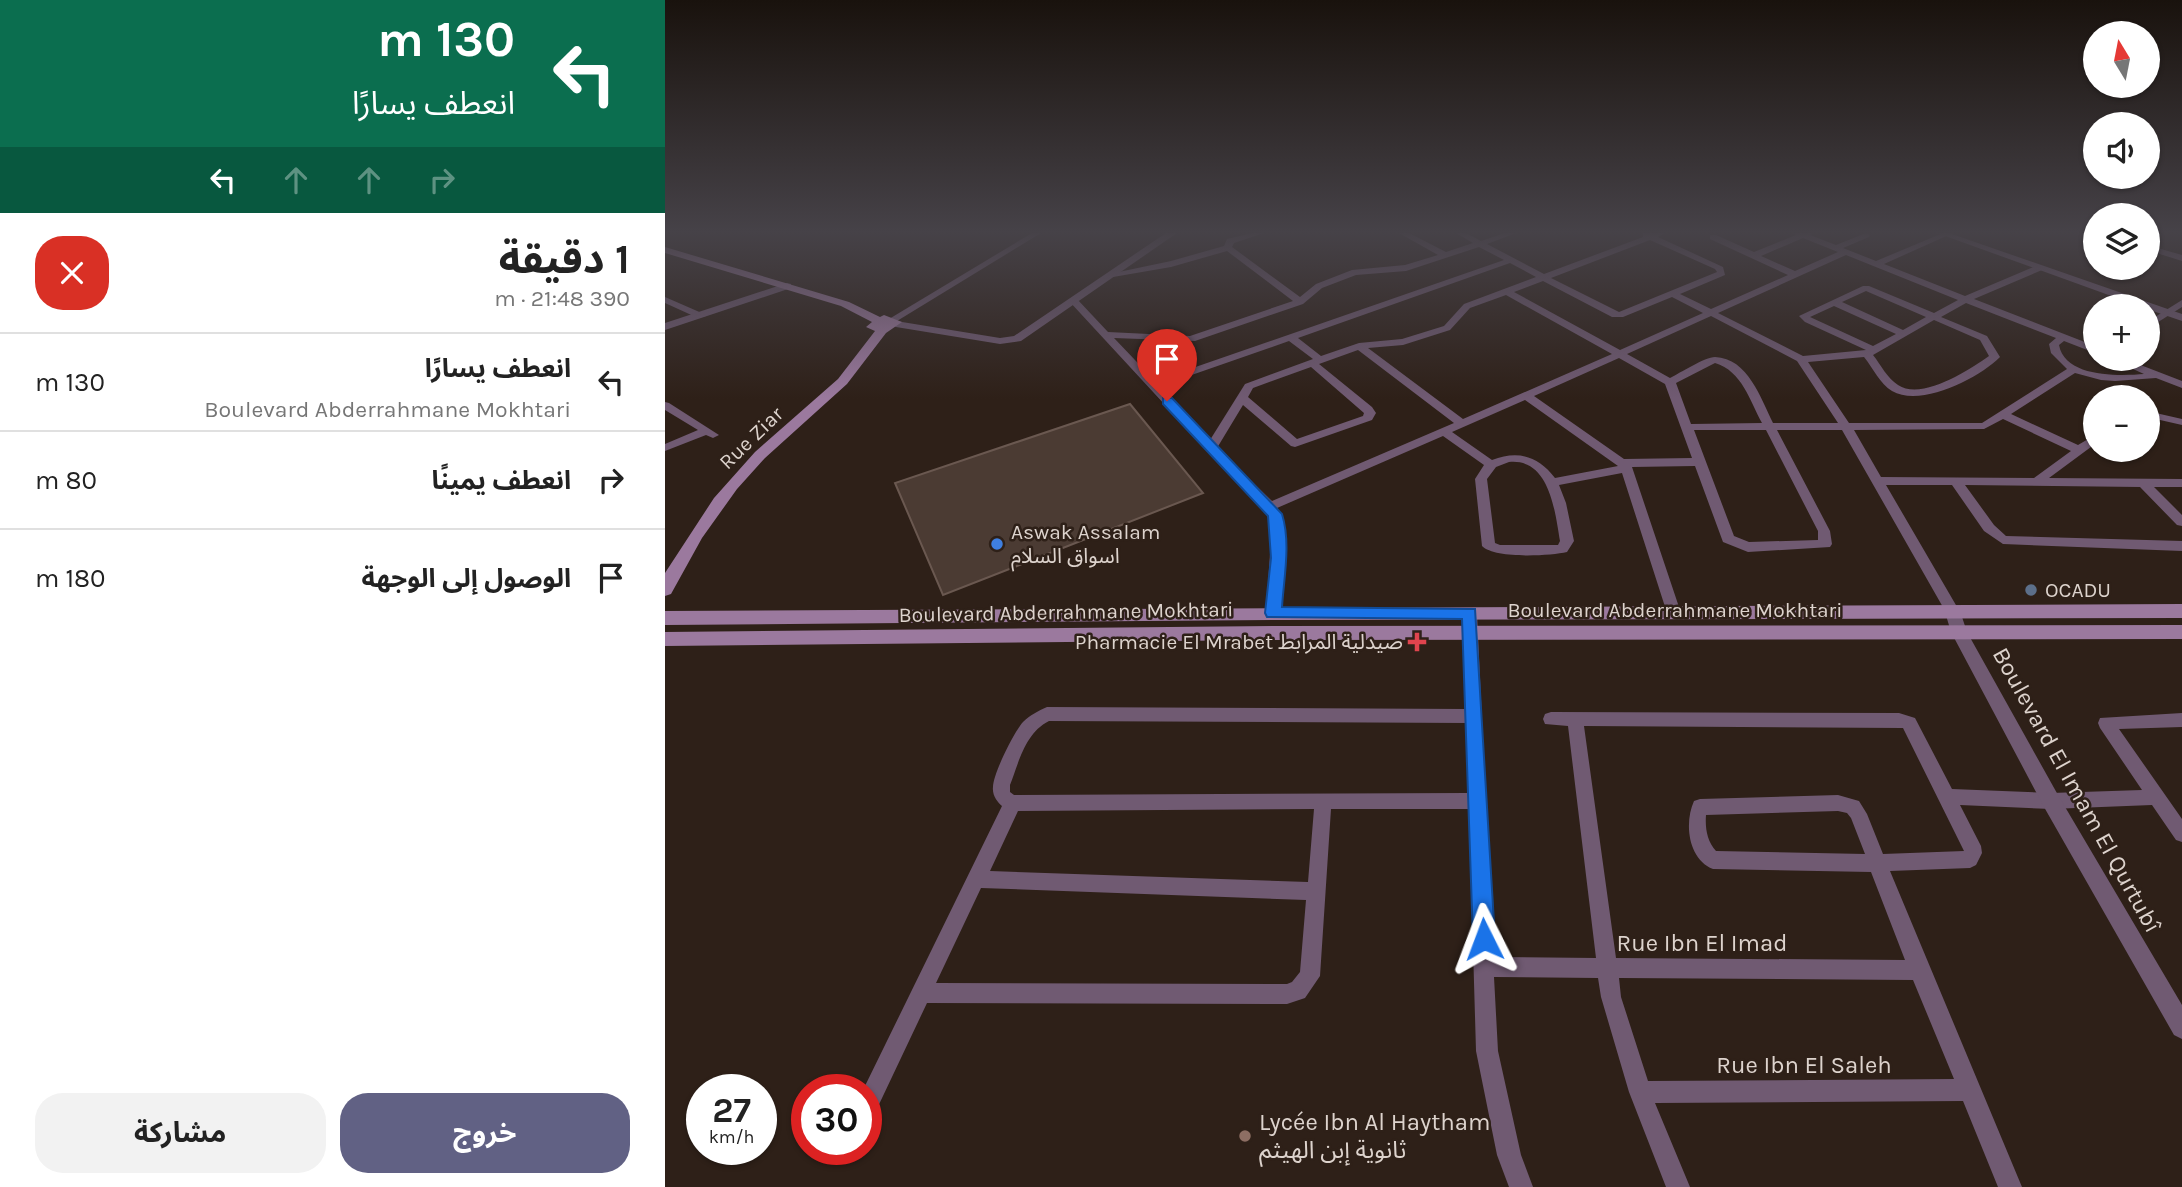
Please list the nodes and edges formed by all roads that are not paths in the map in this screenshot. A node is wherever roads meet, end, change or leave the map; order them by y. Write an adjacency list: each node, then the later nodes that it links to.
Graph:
1 (780, 288): 27 (street)
2 (795, 288): 31 (main road)
3 (945, 288): 31 (street)
4 (1092, 288): 21 (street)
5 (1282, 288): 22 (street)
6 (1316, 288): 22 (street)
7 (1428, 288): 35 (street)
8 (1513, 288): 17 (street)
9 (1564, 288): 18 (street)
10 (1682, 288): 18 (street)
11 (1766, 288): 25 (street)
12 (1865, 288): 23 (street)
13 (1867, 288): 28 (street)
14 (1939, 288): 19 (street)
15 (1991, 288): 19 (street)
16 (2097, 288): 26 (street)
17 (1506, 291): 37 (street); 40 (street)
18 (1672, 293): 25 (street)
19 (1966, 299): 28 (street); 36 (street)
20 (665, 300): 27 (street)
21 (1074, 301): 31 (street); 34 (street)
22 (1300, 302): 34 (street)
23 (1834, 302): 33 (street); 39 (street)
24 (2182, 303): 26 (street)
25 (1711, 313): 40 (street); 41 (street)
26 (2166, 313): 29 (street); 30 (street)
27 (701, 316): 32 (street)
28 (1935, 317): 33 (street); 39 (street)
29 (2160, 317)
30 (2182, 318)
31 (888, 323): 76 (main road, Rue Ziar)
32 (665, 327)
33 (1904, 334): 39 (street)
34 (1108, 335): 48 (street)
35 (1289, 336): 42 (street); 48 (street)
36 (2063, 338): 38 (street); 43 (street)
37 (1359, 346): 42 (street); 55 (street)
38 (2083, 346)
39 (1870, 352): 41 (street)
40 (1616, 355): 46 (street); 49 (street)
41 (1801, 359): 58 (street)
42 (1316, 361): 50 (street); 50 (street)
43 (2074, 369): 45 (street); 52 (street)
44 (2147, 371): 45 (street)
45 (2157, 375): 47 (street)
46 (1670, 382): 56 (street); 57 (street)
47 (2182, 385)
48 (1153, 386): 61 (street)
49 (1526, 396): 55 (street); 66 (street)
50 (1241, 397): 61 (street)
51 (665, 405): 60 (street)
52 (2004, 415): 58 (street); 63 (street)
53 (2160, 417): 54 (street)
54 (2182, 422)
55 (1462, 423): 59 (street)
56 (1686, 427): 57 (street); 64 (street)
57 (1773, 428): 58 (street); 64 (street)
58 (1847, 428): 67 (street)
59 (1444, 431): 65 (street); 73 (street)
60 (665, 447)
61 (1212, 447): 73 (street)
62 (2083, 447): 63 (street)
63 (2079, 450): 69 (street)
64 (1698, 462): 66 (street)
65 (1491, 465): 70 (street); 70 (street)
66 (1625, 466): 70 (street); 78 (street)
67 (1879, 481): 68 (street); 79 (street)
68 (1955, 481): 69 (street); 75 (street)
69 (2038, 481): 71 (street)
70 (1555, 482)
71 (2143, 483): 72 (street); 74 (street)
72 (2182, 483)
73 (1270, 506): 80 (street)
74 (2182, 522)
75 (2182, 546)
76 (665, 590)
77 (2182, 611): 79 (main road, Boulevard Abderrahmane Mokhtari)
78 (1674, 612): 79 (main road, Boulevard Abderrahmane Mokhtari); 81 (main road, Boulevard Abderrahmane Mokhtari)
79 (1953, 612): 85 (street, Boulevard El Imam El Qurtubî)
80 (1273, 613): 81 (main road, Boulevard Abderrahmane Mokhtari); 83 (main road, Boulevard Abderrahmane Mokhtari)
81 (1470, 613): 87 (street)
82 (921, 615): 83 (main road, Boulevard Abderrahmane Mokhtari); 84 (main road, Boulevard Abderrahmane Mokhtari); 89 (main road)
83 (1043, 615): 88 (main road)
84 (665, 618)
85 (1959, 632): 86 (main road, Boulevard Abderrahmane Mokhtari); 87 (main road, Boulevard Abderrahmane Mokhtari); 98 (street, Boulevard El Imam El Qurtubî)
86 (2182, 632)
87 (1471, 634): 88 (main road, Boulevard Abderrahmane Mokhtari); 91 (street)
88 (1034, 635): 89 (main road, Boulevard Abderrahmane Mokhtari)
89 (911, 636): 90 (main road, Boulevard Abderrahmane Mokhtari)
90 (665, 639)
91 (1475, 716): 97 (street); 100 (street)
92 (1551, 719): 93 (street)
93 (1575, 719): 95 (street); 106 (street)
94 (2182, 720): 96 (street)
95 (1949, 797): 98 (street); 102 (street)
96 (2155, 797): 98 (street); 101 (street)
97 (1478, 801): 99 (street); 105 (street)
98 (2051, 801): 109 (street, Boulevard El Imam El Qurtubî)
99 (1323, 802): 100 (street); 104 (street)
100 (1013, 803): 103 (street)
101 (2182, 834)
102 (1876, 863): 102 (street); 107 (street)
103 (976, 879): 104 (street); 108 (street)
104 (1315, 891): 108 (street)
105 (1486, 967): 106 (street, Rue Ibn El Imad); 113 (street)
106 (1607, 969): 107 (street, Rue Ibn El Imad); 112 (street)
107 (1919, 970): 111 (street)
108 (921, 993): 110 (street)
109 (2182, 1027)
110 (882, 1074)
111 (1968, 1090): 112 (street, Rue Ibn El Saleh); 115 (street)
112 (1640, 1092): 114 (street)
113 (1521, 1187)
114 (1678, 1187)
115 (2010, 1187)

